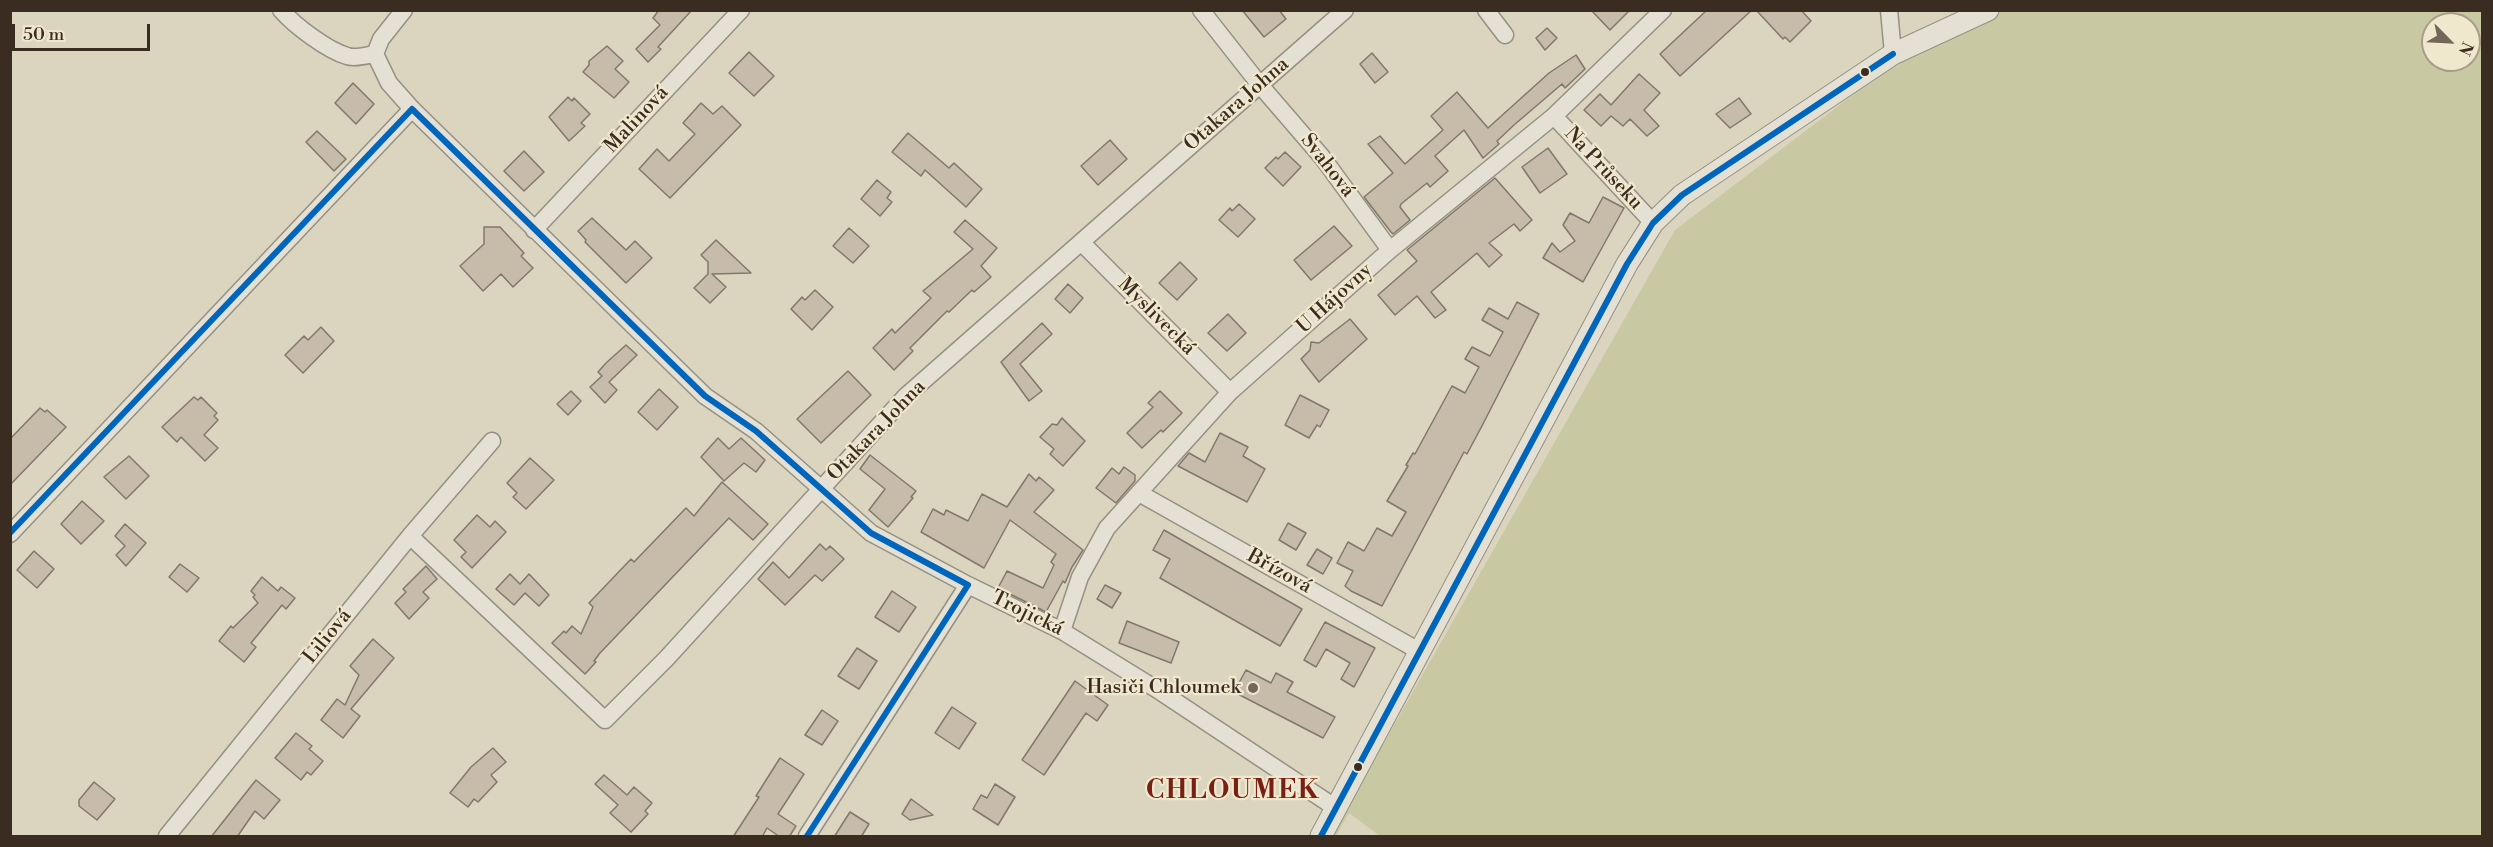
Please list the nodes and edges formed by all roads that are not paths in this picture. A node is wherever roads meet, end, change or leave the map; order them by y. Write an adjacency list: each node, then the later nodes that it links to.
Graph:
1 (281, 10): 11 (street)
2 (404, 10): 11 (street)
3 (741, 10): 17 (street, Malinová)
4 (1201, 10): 13 (street, Svahová)
5 (1345, 10): 13 (street, Otakara Johna)
6 (1486, 10): 10 (street)
7 (1663, 10): 15 (street, U Hájovny)
8 (1889, 10): 12 (street)
9 (1988, 10): 12 (street)
10 (1504, 34)
11 (375, 54): 14 (street, Trojická)
12 (1893, 54): 16 (street)
13 (1260, 85): 18 (street, Otakara Johna); 19 (street, Svahová)
14 (412, 109): 17 (street, Trojická); 24 (street)
15 (1554, 116): 16 (street, Na Průseku); 19 (street, U Hájovny)
16 (1653, 223): 28 (street)
17 (534, 230): 22 (street, Trojická)
18 (1082, 243): 20 (street, Myslivecká); 22 (street, Otakara Johna)
19 (1390, 250): 20 (street, U Hájovny)
20 (1230, 392): 23 (street, U Hájovny)
21 (492, 441): 25 (street, Liliová)
22 (821, 490): 25 (street, Otakara Johna); 26 (street, Trojická)
23 (1139, 494): 27 (street, U Hájovny); 28 (street, Břízová)
24 (10, 534)
25 (410, 536): 30 (street, Liliová)
26 (968, 585): 27 (street, Trojická); 31 (street)
27 (1062, 631): 29 (street, Trojická)
28 (1419, 651): 29 (street)
29 (1336, 808): 32 (street)
30 (167, 837)
31 (807, 837)
32 (1321, 837)

